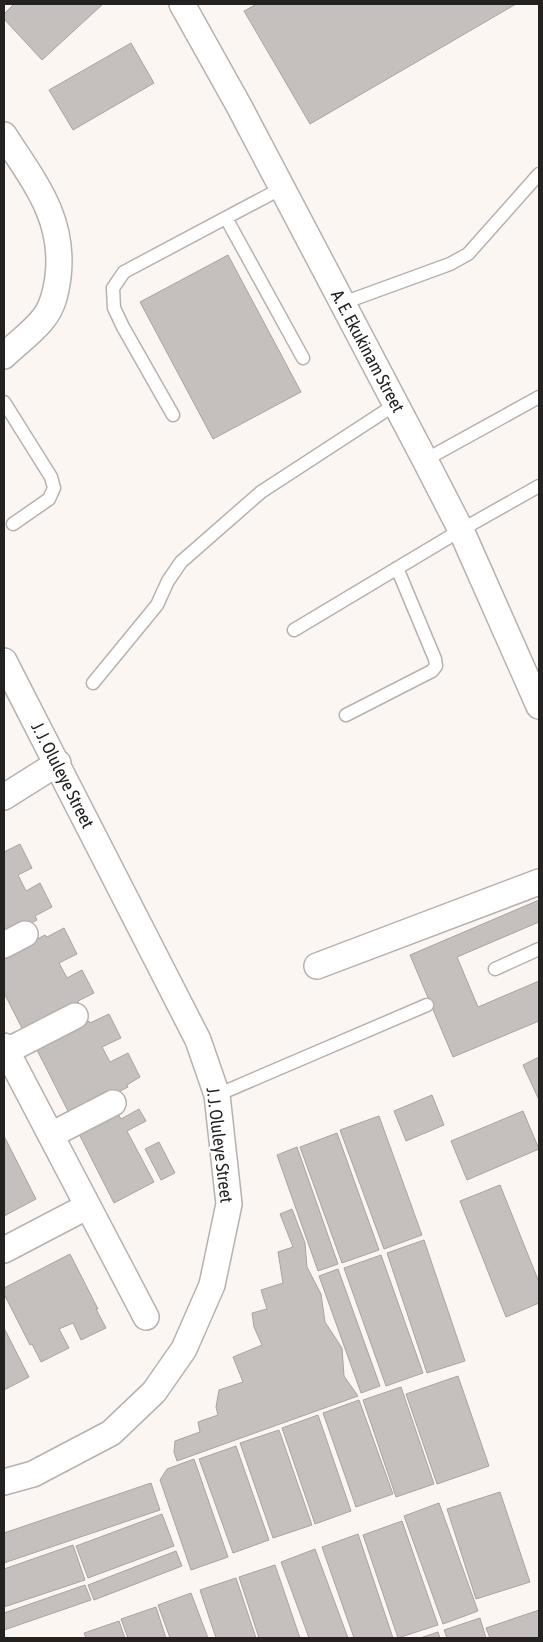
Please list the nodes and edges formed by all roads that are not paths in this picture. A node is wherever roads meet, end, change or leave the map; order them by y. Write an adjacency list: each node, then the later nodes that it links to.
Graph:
1 (182, 4): 4 (street, A. E. Ekukinam Street)
2 (4, 135): 7 (street)
3 (539, 174): 6 (lane)
4 (282, 188): 5 (lane); 6 (street, A. E. Ekukinam Street)
5 (226, 218): 8 (lane); 12 (lane)
6 (343, 303): 11 (street, A. E. Ekukinam Street)
7 (4, 356)
8 (303, 358)
9 (539, 397): 13 (lane)
10 (4, 402): 15 (lane)
11 (396, 404): 13 (street, A. E. Ekukinam Street); 20 (lane)
12 (173, 416)
13 (425, 460): 16 (street, A. E. Ekukinam Street)
14 (539, 486): 16 (lane)
15 (13, 524)
16 (461, 530): 17 (lane); 21 (street, A. E. Ekukinam Street)
17 (397, 568): 18 (lane); 22 (lane)
18 (294, 630)
19 (4, 661): 23 (street, J. J. Oluleye Street)
20 (93, 683)
21 (539, 706)
22 (346, 715)
23 (58, 764): 24 (street); 34 (street, J. J. Oluleye Street)
24 (4, 797)
25 (539, 882): 29 (street)
26 (26, 934): 27 (street)
27 (4, 945)
28 (539, 949): 30 (lane)
29 (317, 966)
30 (495, 969)
31 (428, 1005): 34 (lane)
32 (76, 1016): 33 (street)
33 (5, 1048): 36 (street)
34 (217, 1095): 40 (street, J. J. Oluleye Street)
35 (113, 1103): 36 (street)
36 (51, 1135): 37 (street)
37 (88, 1206): 38 (street); 39 (street)
38 (4, 1250)
39 (146, 1317)
40 (4, 1482)

